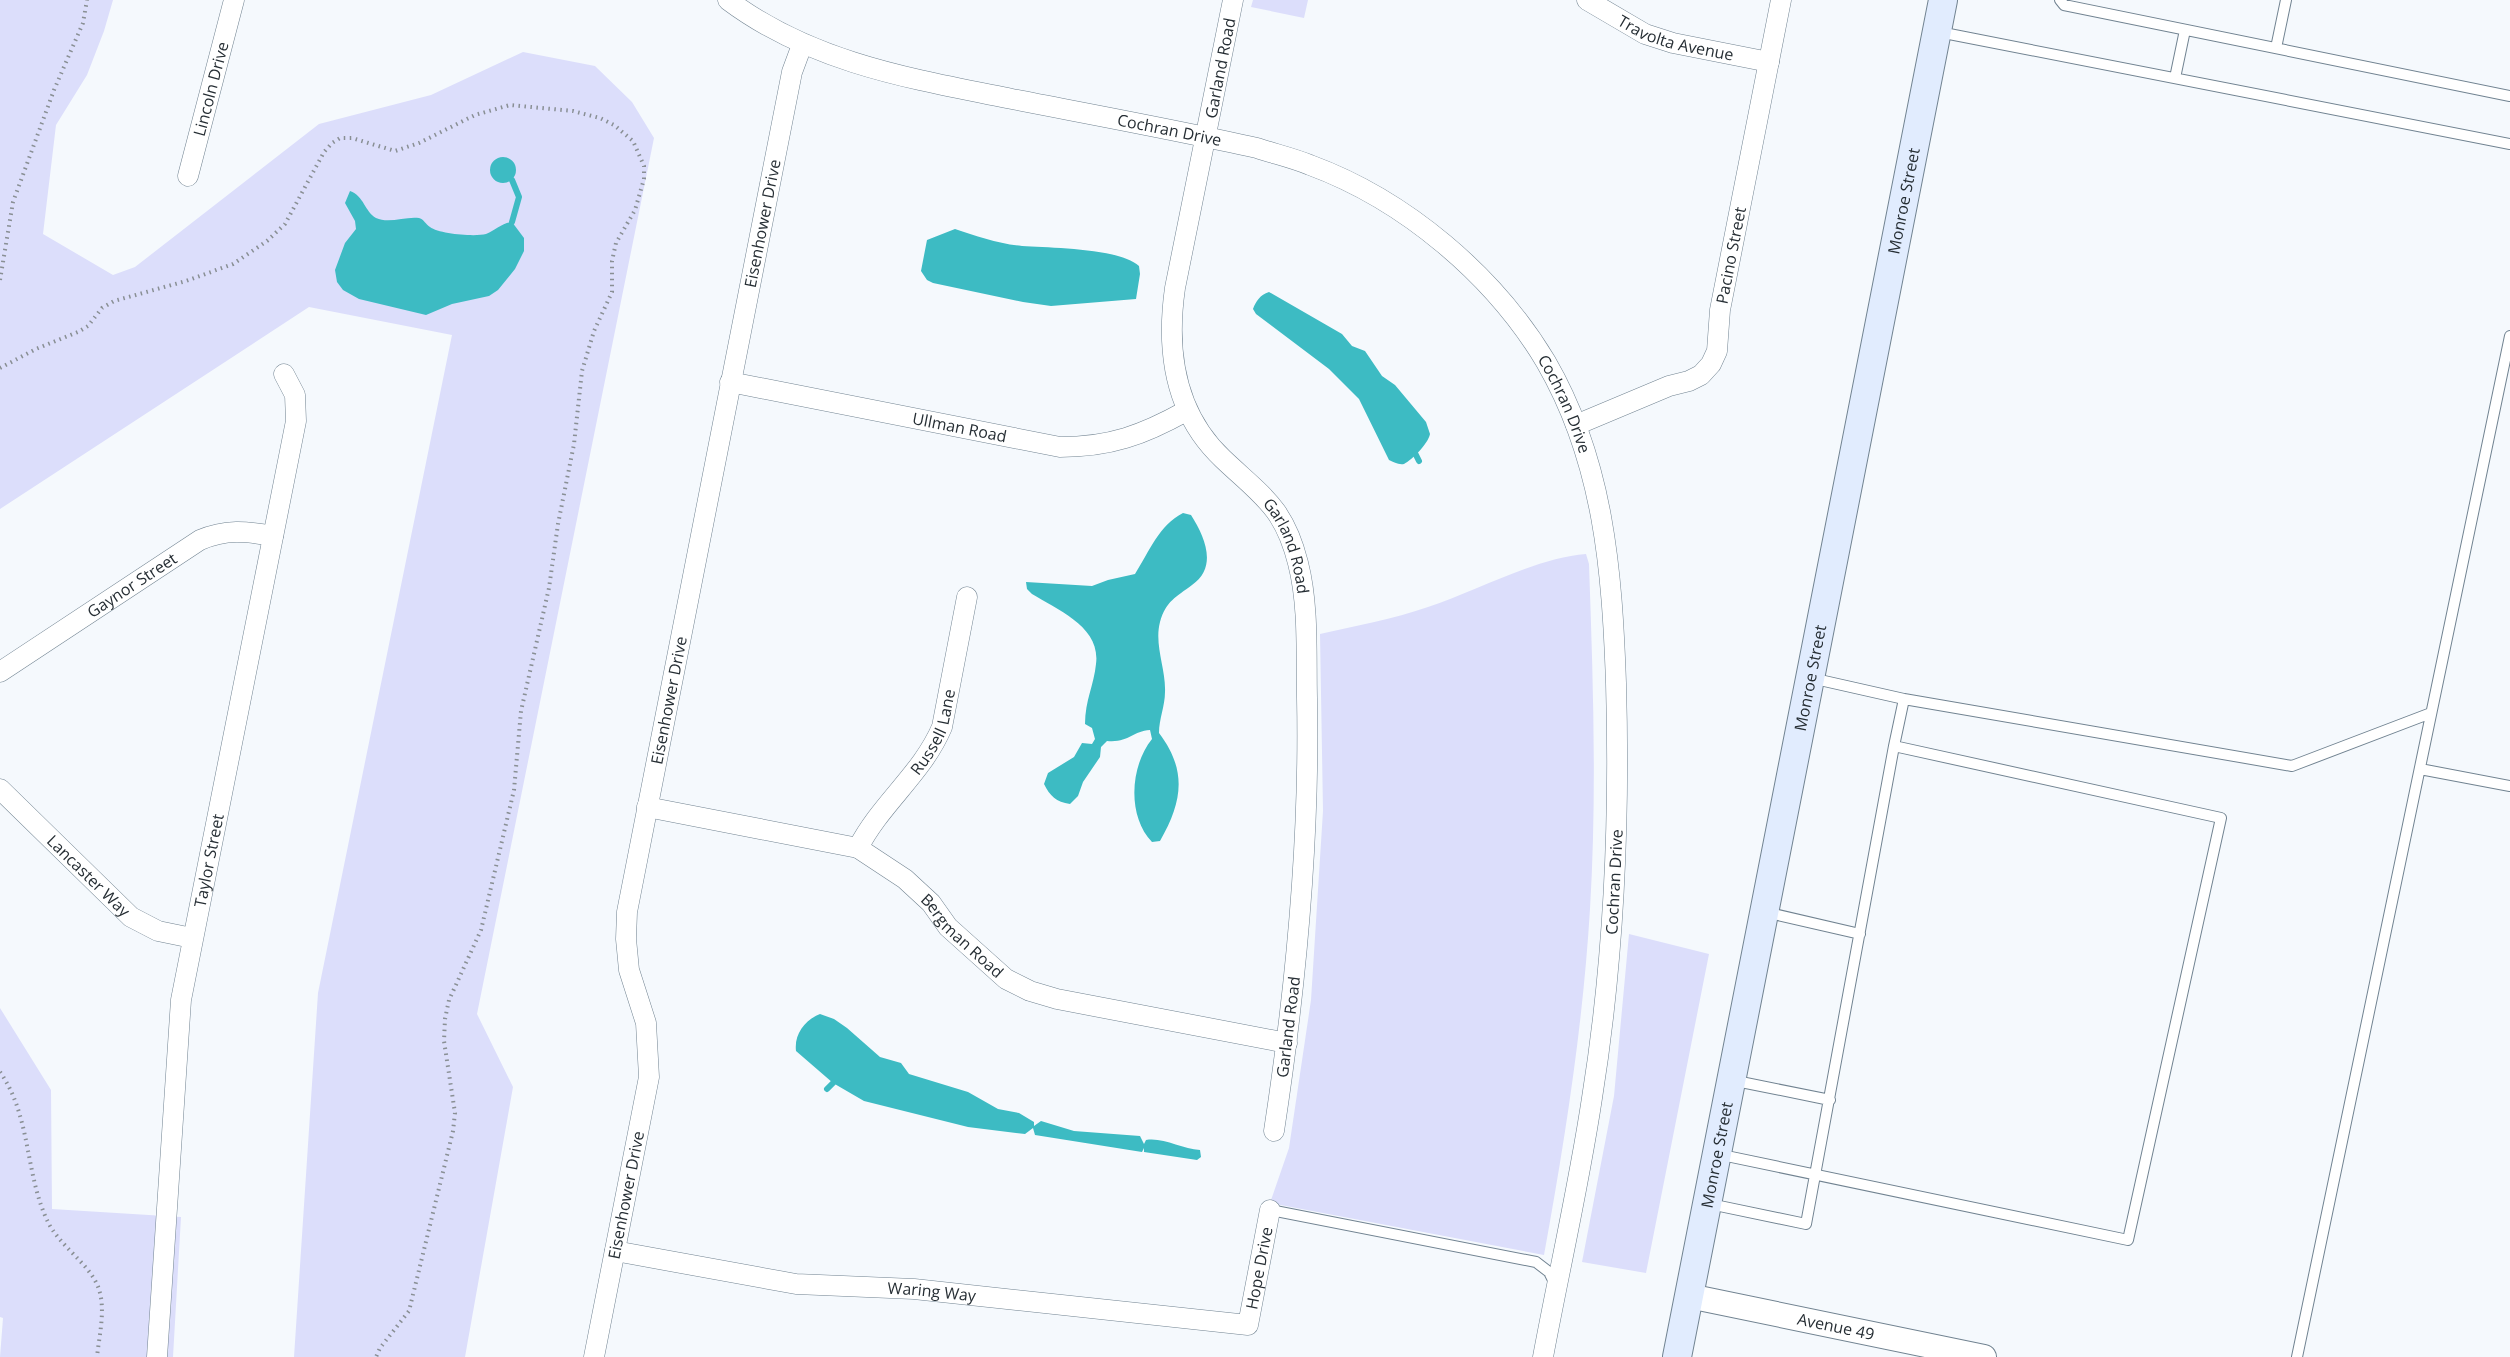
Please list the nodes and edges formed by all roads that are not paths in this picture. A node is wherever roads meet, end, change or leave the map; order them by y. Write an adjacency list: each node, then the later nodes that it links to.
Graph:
1 (234, 0): 18 (street, Lincoln Drive)
2 (728, 0): 11 (street, Cochran Drive)
3 (1233, 0): 16 (street, Garland Road)
4 (1587, 0): 13 (street, Travolta Avenue)
5 (1781, 0): 13 (street, Pacino Street)
6 (1943, 0): 10 (main road, Monroe Street)
7 (2060, 0): 9 (lane)
8 (2286, 0): 12 (lane)
9 (2185, 30): 12 (lane); 14 (lane)
10 (1937, 32): 14 (lane); 27 (main road, Monroe Street)
11 (802, 45): 16 (street, Cochran Drive); 21 (street, Eisenhower Drive)
12 (2276, 48): 15 (lane)
13 (1769, 62): 23 (street, Pacino Street)
14 (2175, 78): 17 (lane)
15 (2510, 96)
16 (1206, 137): 22 (street, Garland Road); 23 (street, Cochran Drive)
17 (2510, 144)
18 (188, 177)
19 (2510, 336): 29 (lane)
20 (284, 374): 24 (street, Taylor Street)
21 (730, 382): 22 (street, Ullman Road); 34 (street, Eisenhower Drive)
22 (1186, 411): 39 (street, Garland Road)
23 (1576, 425): 48 (street, Cochran Drive)
24 (273, 536): 26 (street, Gaynor Street); 38 (street, Taylor Street)
25 (967, 597): 35 (street, Russell Lane)
26 (0, 672)
27 (1810, 678): 28 (lane); 36 (main road, Monroe Street)
28 (1904, 699): 29 (lane); 30 (lane)
29 (2431, 713): 31 (lane)
30 (1894, 746): 37 (lane); 44 (lane)
31 (2420, 769): 32 (lane); 56 (lane)
32 (2510, 786)
33 (0, 789): 38 (street, Lancaster Way)
34 (647, 807): 35 (street, Bergman Road); 47 (street, Eisenhower Drive)
35 (858, 848): 39 (street, Bergman Road)
36 (1764, 912): 37 (lane); 40 (main road, Monroe Street)
37 (1860, 934): 41 (lane)
38 (192, 938): 51 (street, Taylor Street)
39 (1287, 1043): 42 (street, Garland Road)
40 (1731, 1080): 41 (lane); 43 (main road, Monroe Street)
41 (1830, 1100): 44 (lane)
42 (1274, 1131)
43 (1717, 1154): 44 (lane); 45 (main road, Monroe Street)
44 (1816, 1175): 45 (lane)
45 (1707, 1203): 49 (main road, Monroe Street)
46 (1270, 1210): 48 (lane); 50 (street, Hope Drive)
47 (615, 1251): 50 (street, Waring Way); 52 (street, Eisenhower Drive)
48 (1556, 1287): 53 (street, Cochran Drive)
49 (1689, 1296): 54 (main road, Monroe Street); 55 (street, Avenue 49)
50 (1248, 1325)
51 (157, 1357)
52 (594, 1357)
53 (1543, 1357)
54 (1677, 1357)
55 (1984, 1357)
56 (2297, 1357)

